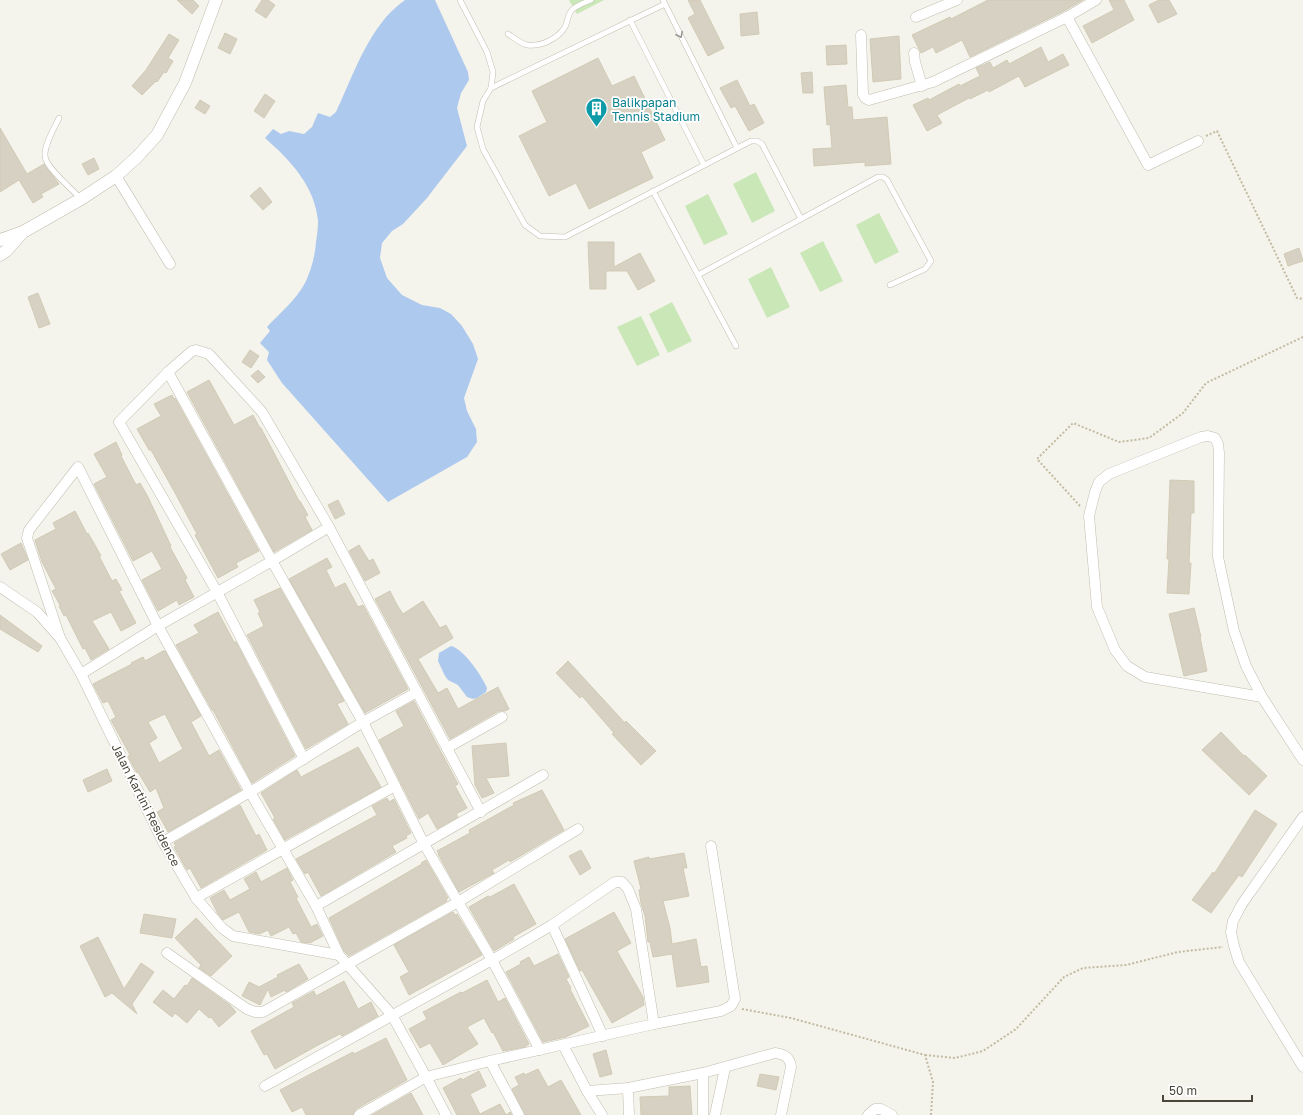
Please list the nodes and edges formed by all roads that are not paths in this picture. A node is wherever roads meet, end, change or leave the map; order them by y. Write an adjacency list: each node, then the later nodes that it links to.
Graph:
1 (216, 0): 20 (street)
2 (460, 0): 15 (lane)
3 (590, 0): 11 (lane)
4 (957, 0): 7 (street)
5 (1096, 0): 8 (street)
6 (664, 2): 10 (lane); 18 (lane, one-way to 18)
7 (940, 3): 9 (street)
8 (1067, 17): 14 (street); 17 (street)
9 (916, 18)
10 (630, 20): 15 (lane); 19 (lane)
11 (508, 34)
12 (861, 35): 14 (street)
13 (914, 53): 14 (street)
14 (922, 86)
15 (491, 88): 21 (lane)
16 (59, 118): 22 (lane)
17 (1198, 140)
18 (737, 148): 19 (lane); 23 (lane)
19 (704, 165): 21 (lane)
20 (116, 176): 22 (street); 27 (street)
21 (653, 192): 28 (lane)
22 (81, 199): 24 (street)
23 (801, 219): 28 (lane); 29 (lane)
24 (23, 232): 25 (street); 26 (street)
25 (0, 240)
26 (0, 255)
27 (170, 264)
28 (698, 275): 30 (lane)
29 (890, 285)
30 (736, 346)
31 (168, 372): 32 (street); 33 (street); 35 (street)
32 (329, 527): 33 (street); 39 (street)
33 (272, 561): 35 (street); 42 (street)
34 (0, 587): 37 (street, Jalan Kartini Residence)
35 (217, 592): 36 (street); 44 (street)
36 (158, 626): 37 (street); 38 (street); 48 (street)
37 (60, 638): 38 (street, Jalan Kartini Residence)
38 (81, 674): 52 (street, Jalan Kartini Residence)
39 (417, 692): 42 (street); 43 (street)
40 (1262, 697): 40 (street); 45 (street)
41 (502, 717): 43 (street)
42 (363, 722): 44 (street); 47 (street)
43 (448, 748): 49 (street)
44 (304, 759): 48 (street)
45 (1303, 760)
46 (543, 776): 49 (street)
47 (395, 786): 53 (street); 55 (street)
48 (250, 792): 52 (street); 55 (street)
49 (481, 812): 53 (street)
50 (1303, 817): 70 (street)
51 (578, 829): 57 (street)
52 (163, 842): 56 (street, Jalan Kartini Residence)
53 (424, 844): 57 (street); 58 (street)
54 (711, 846): 65 (street)
55 (282, 850): 56 (street); 58 (street)
56 (196, 898): 61 (street, Jalan Kartini Residence)
57 (458, 902): 62 (street); 63 (street)
58 (316, 906): 61 (street)
59 (552, 925): 62 (street); 65 (street); 66 (street)
60 (167, 953): 63 (street)
61 (339, 955): 63 (street)
62 (492, 960): 64 (street); 68 (street)
63 (348, 964): 64 (street)
64 (392, 1015): 73 (street); 74 (street)
65 (654, 1024): 66 (street)
66 (604, 1036): 67 (street)
67 (563, 1045): 68 (street); 76 (street)
68 (540, 1050): 69 (street)
69 (490, 1060): 73 (street); 79 (street)
70 (1303, 1067)
71 (725, 1068): 72 (street); 83 (street); 84 (street)
72 (703, 1073): 75 (street); 82 (street)
73 (426, 1077): 77 (street); 78 (street)
74 (265, 1086)
75 (628, 1088): 76 (street); 81 (street)
76 (587, 1091): 80 (street)
77 (359, 1115)
78 (446, 1115)
79 (520, 1115)
80 (602, 1115)
81 (629, 1115)
82 (703, 1115)
83 (715, 1115)
84 (782, 1115)
85 (868, 1115): 86 (street)
86 (892, 1115)

